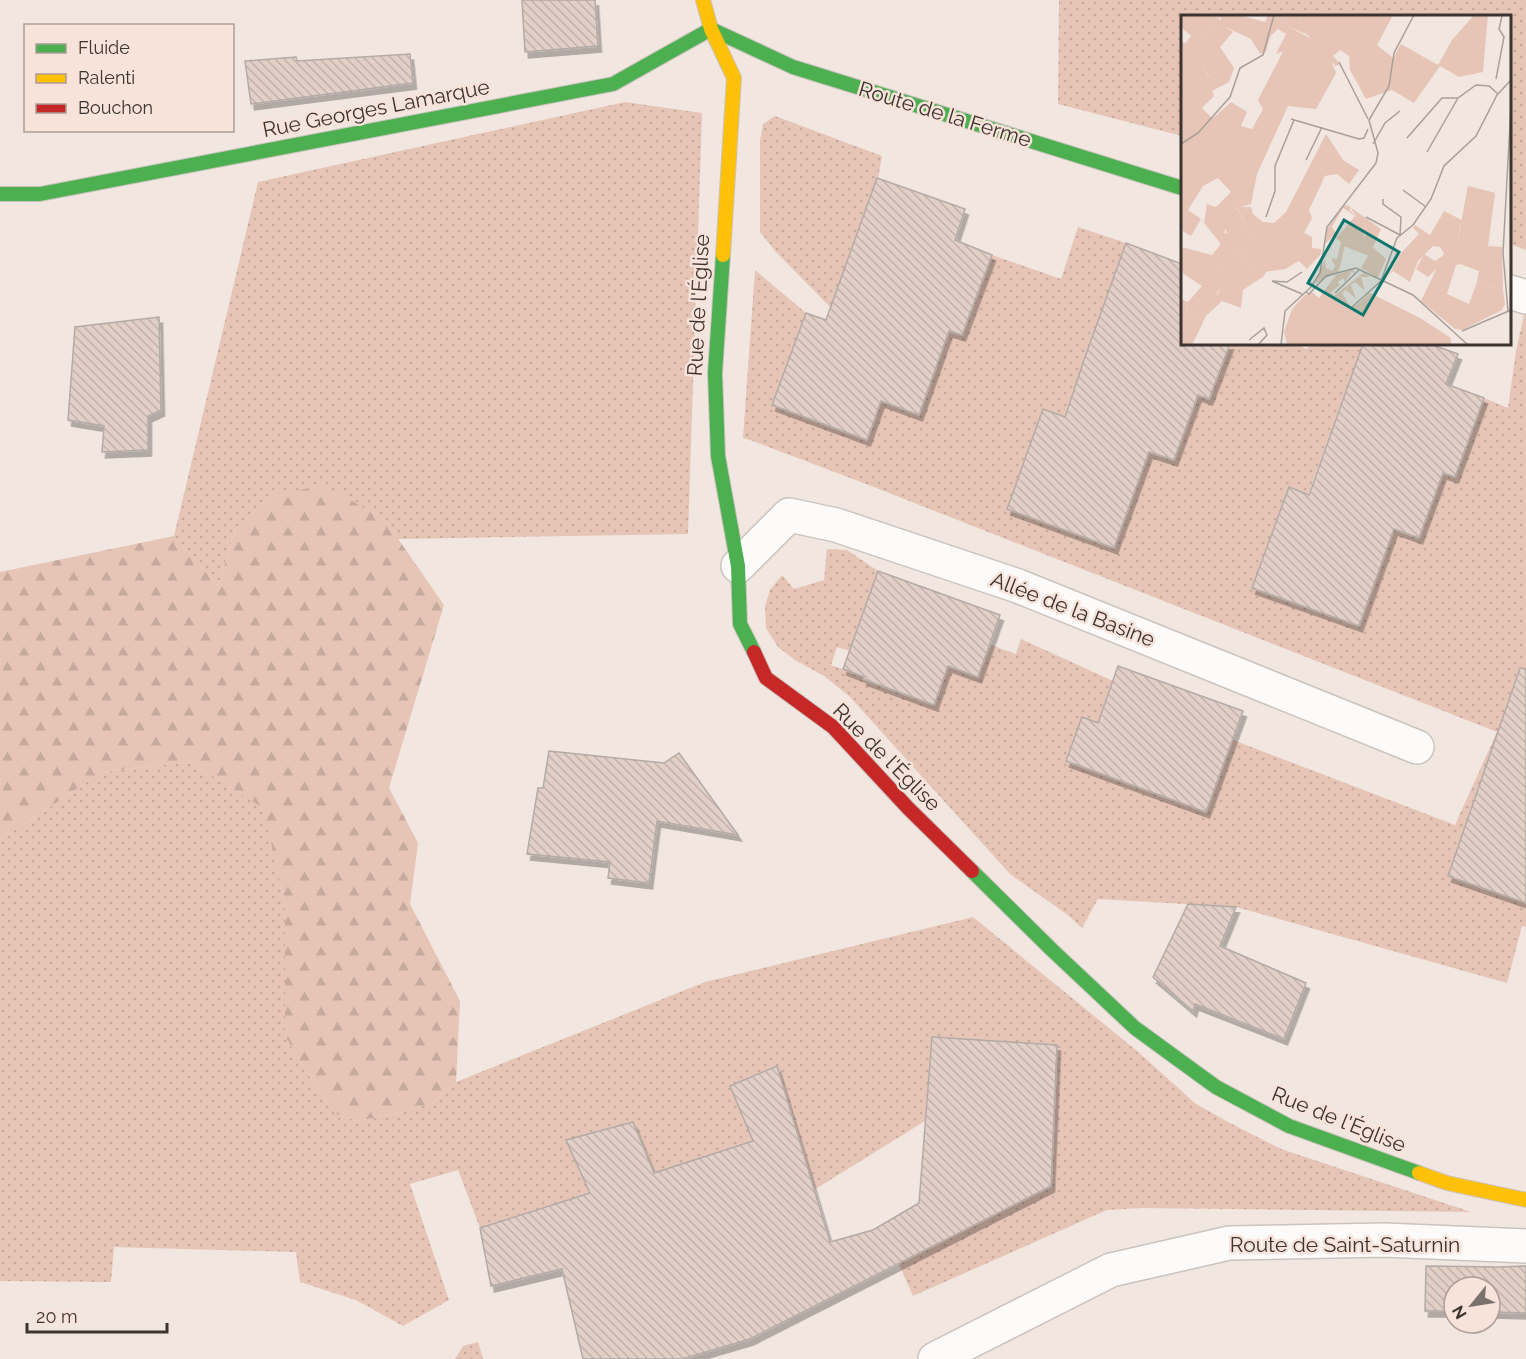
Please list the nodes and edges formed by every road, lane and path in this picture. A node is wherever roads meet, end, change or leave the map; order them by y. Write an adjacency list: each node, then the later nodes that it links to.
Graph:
1 (702, 0): 2 (street, Rue de l'Église)
2 (711, 29): 3 (street, Route de la Ferme); 4 (street, Rue Georges Lamarque); 7 (street, Rue de l'Église)
3 (1181, 188)
4 (0, 194)
5 (1511, 293): 6 (street)
6 (1526, 297)
7 (738, 566): 8 (street, Allée de la Basine); 9 (street, Rue de l'Église)
8 (1417, 747)
9 (1526, 1200)
10 (1526, 1246): 11 (street, Route de Saint-Saturnin)
11 (935, 1359)

